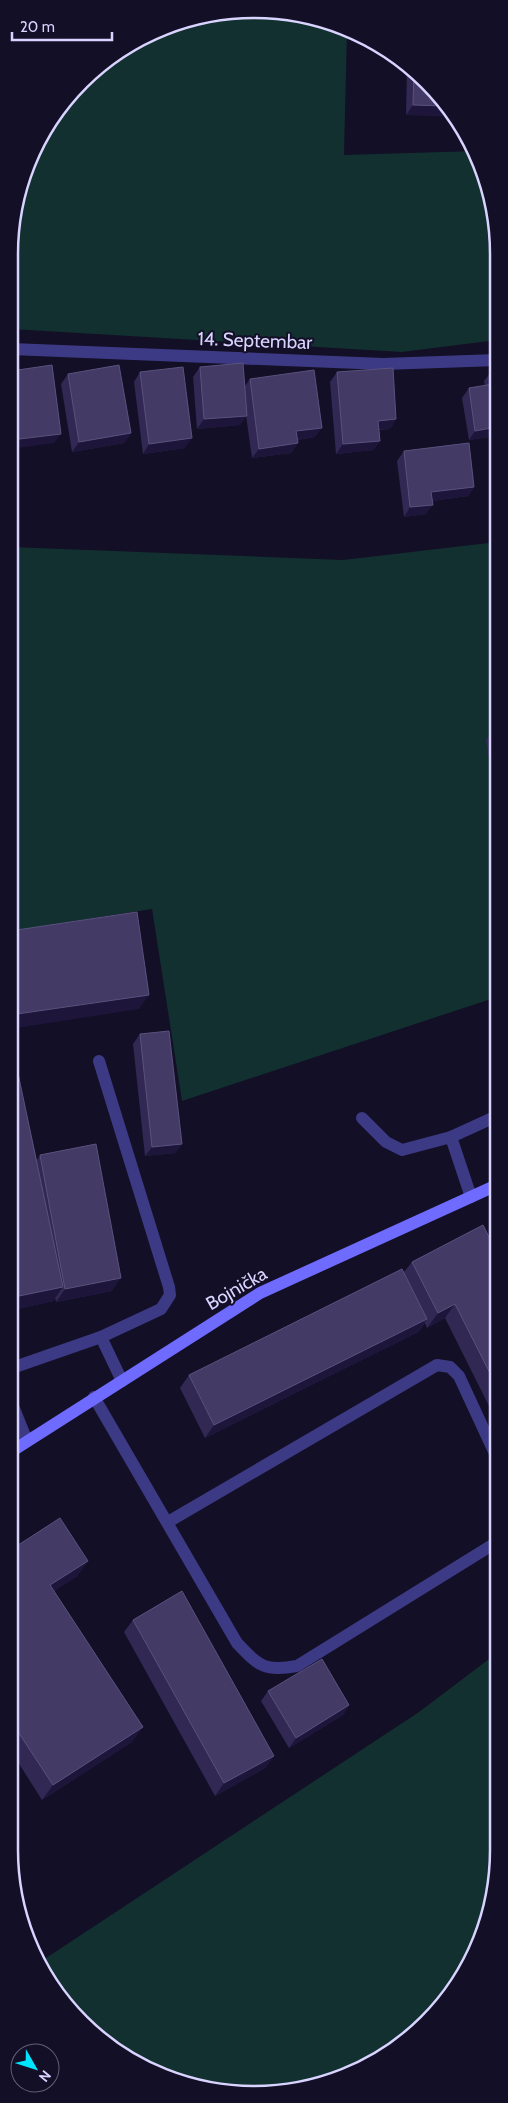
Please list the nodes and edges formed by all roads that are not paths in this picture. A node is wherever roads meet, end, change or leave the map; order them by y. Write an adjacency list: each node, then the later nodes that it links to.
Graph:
1 (18, 349): 2 (street, 14. Septembar)
2 (490, 360)
3 (99, 1062): 9 (street)
4 (362, 1118): 6 (street)
5 (490, 1119): 6 (street)
6 (451, 1137): 8 (street)
7 (490, 1188): 8 (main road, Bojnička)
8 (471, 1198): 11 (main road, Bojnička)
9 (101, 1338): 10 (street); 11 (street)
10 (18, 1366)
11 (122, 1380): 12 (main road, Bojnička)
12 (94, 1397): 14 (main road, Bojnička); 17 (street)
13 (18, 1418): 14 (street)
14 (27, 1441): 16 (main road, Bojnička)
15 (490, 1443): 17 (street)
16 (18, 1447)
17 (168, 1522): 18 (street)
18 (490, 1546)

